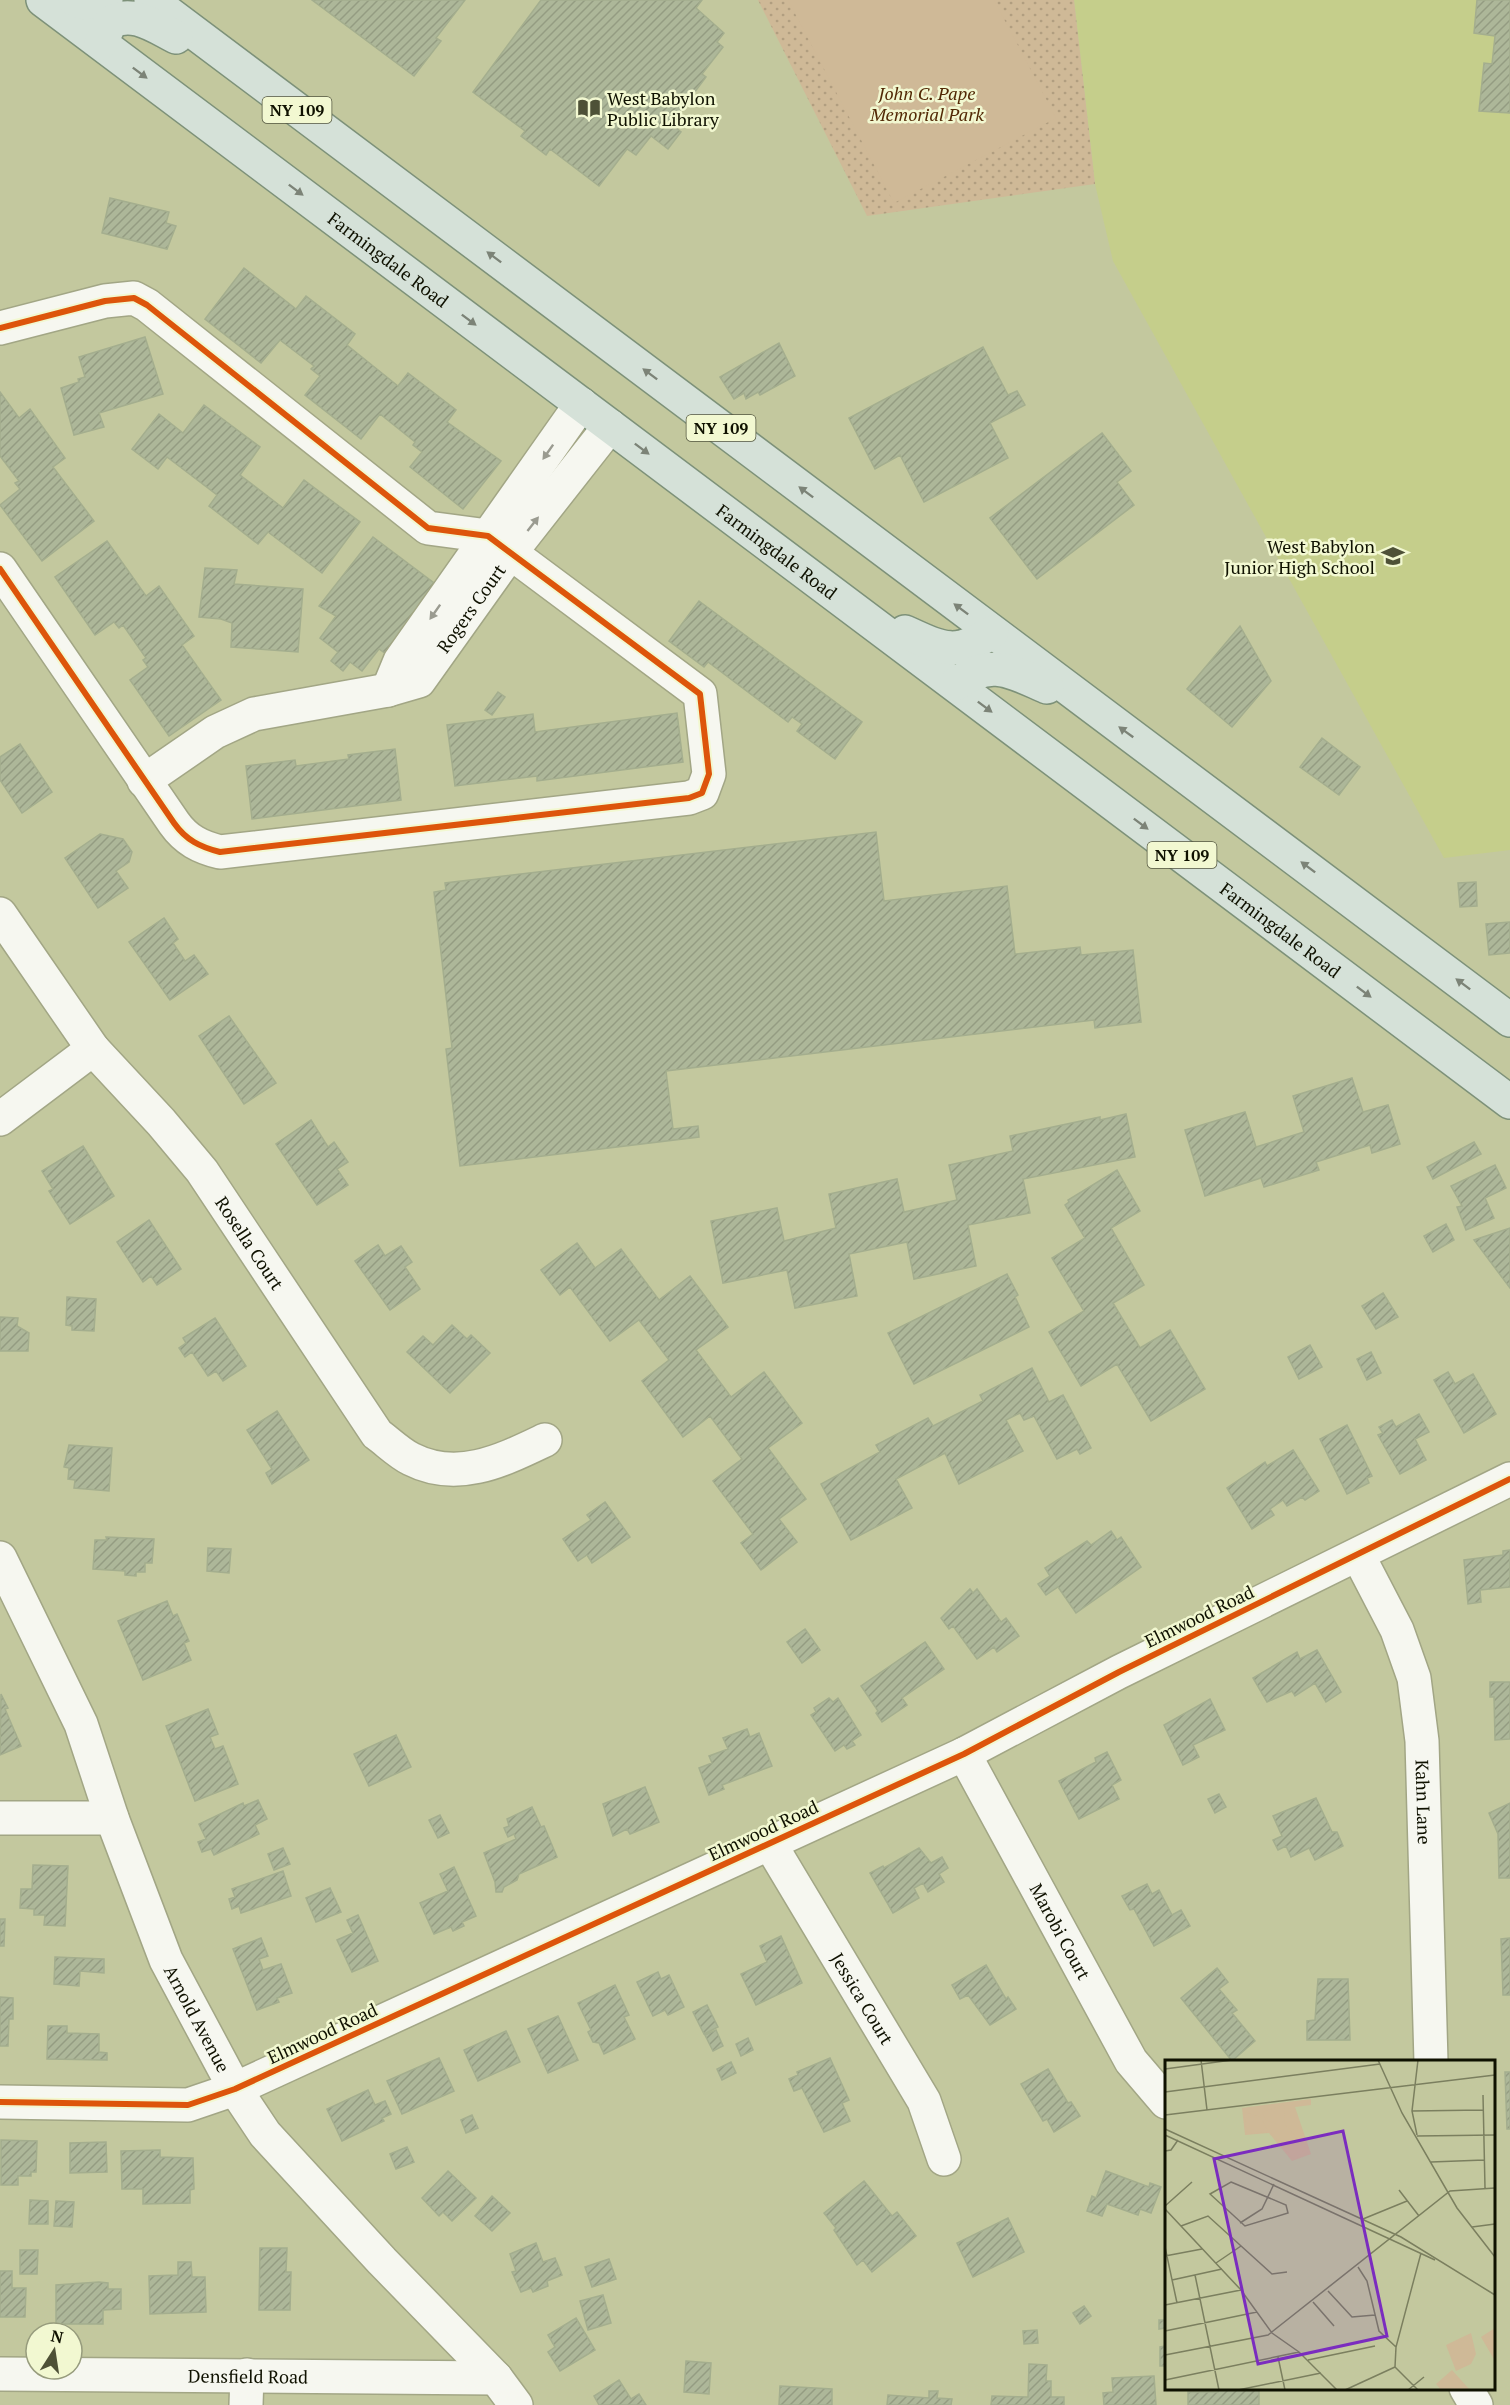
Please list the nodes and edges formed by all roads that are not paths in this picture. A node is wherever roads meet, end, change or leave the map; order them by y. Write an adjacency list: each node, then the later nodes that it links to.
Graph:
1 (43, 0): 5 (main road, Farmingdale Road / NY 109)
2 (75, 0): 3 (main road)
3 (106, 0)
4 (151, 0): 6 (main road, NY 109)
5 (101, 43): 6 (main road); 8 (main road, Farmingdale Road / NY 109, one-way to 8)
6 (245, 71): 13 (main road, NY 109, one-way to 6)
7 (0, 328): 10 (street)
8 (581, 404): 9 (main road, Farmingdale Road / NY 109); 10 (street, Rogers Court, one-way to 10)
9 (610, 426): 10 (street, Rogers Court, one-way to 9); 12 (main road, Farmingdale Road / NY 109, one-way to 12)
10 (500, 544): 16 (street, Rogers Court); 16 (street)
11 (0, 569): 16 (street)
12 (854, 609): 13 (main road); 14 (main road, Farmingdale Road / NY 109)
13 (992, 632): 15 (main road, NY 109)
14 (956, 684): 15 (main road); 20 (main road, Farmingdale Road / NY 109, one-way to 20)
15 (1092, 707): 18 (main road, NY 109, one-way to 15)
16 (144, 782)
17 (0, 914): 19 (street, Rosella Court)
18 (1510, 1020)
19 (93, 1049): 21 (street); 22 (street, Rosella Court)
20 (1505, 1097)
21 (0, 1119)
22 (545, 1440)
23 (1510, 1479): 24 (street, Elmwood Road)
24 (1358, 1555): 26 (street, Elmwood Road); 30 (street, Kahn Lane)
25 (0, 1558): 28 (street, Arnold Avenue)
26 (964, 1754): 29 (street, Elmwood Road); 32 (street, Marobi Court)
27 (0, 1818): 28 (street)
28 (112, 1818): 31 (street, Arnold Avenue)
29 (770, 1844): 31 (street, Elmwood Road); 34 (street, Jessica Court)
30 (1431, 2060)
31 (235, 2090): 33 (street, Elmwood Road); 36 (street, Arnold Avenue)
32 (1165, 2100)
33 (0, 2102)
34 (944, 2158)
35 (0, 2374): 37 (street, Densfield Road)
36 (496, 2378): 37 (street, Densfield Road); 39 (street, Arnold Avenue)
37 (247, 2390)
38 (1467, 2390): 40 (street)
39 (516, 2405)
40 (1476, 2405)

